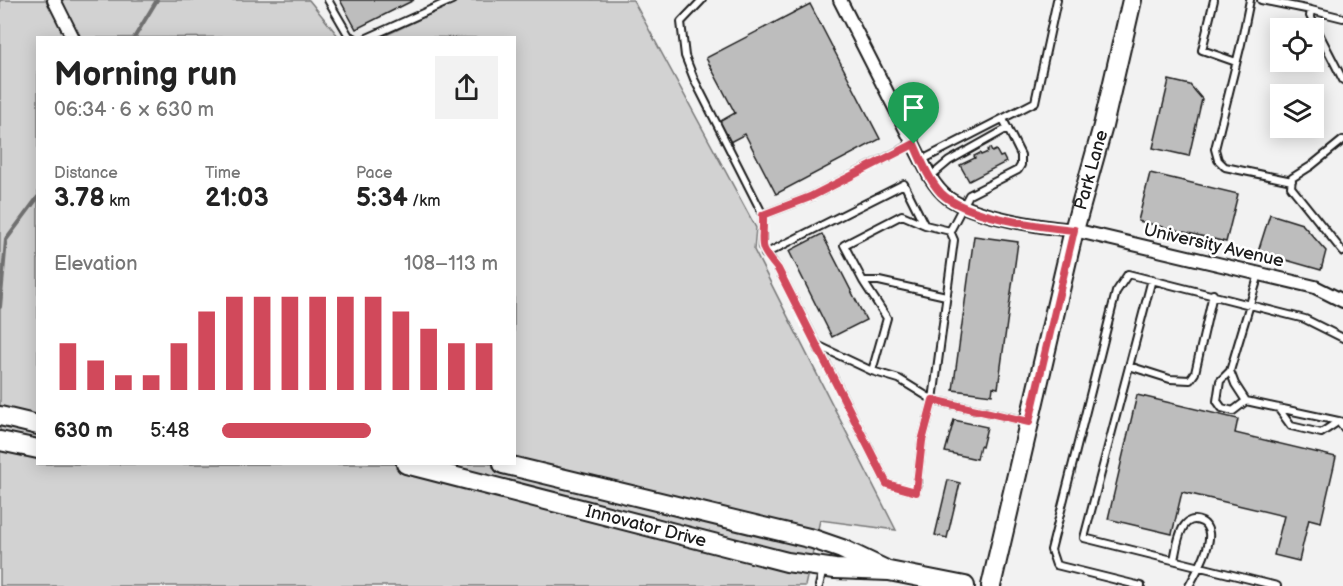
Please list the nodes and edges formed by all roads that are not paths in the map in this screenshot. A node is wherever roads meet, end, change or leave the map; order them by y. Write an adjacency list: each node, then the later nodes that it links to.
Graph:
1 (54, 0): 13 (street)
2 (328, 0): 14 (lane)
3 (453, 0): 15 (lane)
4 (702, 0): 26 (lane)
5 (840, 0): 21 (street)
6 (1057, 0): 18 (lane)
7 (1132, 0): 28 (main road, Park Lane)
8 (1214, 0): 16 (lane)
9 (1250, 0): 16 (lane)
10 (1261, 0): 11 (lane)
11 (1311, 10): 12 (lane); 17 (lane)
12 (1343, 18)
13 (72, 36)
14 (349, 36)
15 (372, 36)
16 (1236, 62): 24 (lane)
17 (1343, 81)
18 (1003, 119): 19 (lane); 22 (lane)
19 (1008, 128): 23 (lane); 25 (lane)
20 (1343, 140): 24 (lane)
21 (914, 144): 22 (street); 26 (lane)
22 (921, 160): 23 (street)
23 (930, 177): 25 (street)
24 (1292, 181): 30 (lane)
25 (962, 206): 28 (street, University Avenue); 29 (lane)
26 (763, 215): 31 (lane)
27 (925, 225): 29 (lane); 31 (lane); 34 (lane)
28 (1074, 230): 32 (street, University Avenue); 48 (main road, Park Lane)
29 (950, 231): 36 (lane)
30 (1343, 252)
31 (765, 254): 40 (lane)
32 (1259, 274): 37 (street, University Avenue); 38 (lane)
33 (1152, 279): 35 (lane); 41 (lane); 62 (lane)
34 (863, 281): 36 (lane); 42 (lane)
35 (1214, 294): 38 (lane); 41 (lane)
36 (946, 296): 44 (lane)
37 (1343, 301)
38 (1250, 303): 39 (lane); 43 (lane)
39 (1343, 338)
40 (817, 345): 42 (lane); 44 (lane)
41 (1129, 366): 55 (lane)
42 (872, 371): 44 (lane)
43 (1230, 371): 45 (lane); 45 (lane)
44 (933, 400): 48 (lane)
45 (1246, 401): 46 (lane)
46 (1278, 408): 50 (lane); 50 (lane)
47 (0, 416): 49 (main road)
48 (1029, 422): 61 (main road, Park Lane)
49 (36, 424)
50 (1342, 424)
51 (0, 441): 52 (main road)
52 (36, 448)
53 (410, 465): 56 (main road, Innovator Drive)
54 (507, 465): 58 (main road, Innovator Drive)
55 (1174, 561): 57 (lane); 57 (lane)
56 (823, 567): 58 (main road, Innovator Drive); 59 (lane)
57 (1200, 567): 63 (lane); 64 (lane)
58 (889, 571): 60 (main road, Innovator Drive)
59 (819, 586)
60 (965, 586)
61 (991, 586)
62 (1141, 586)
63 (1189, 586)
64 (1277, 586)

